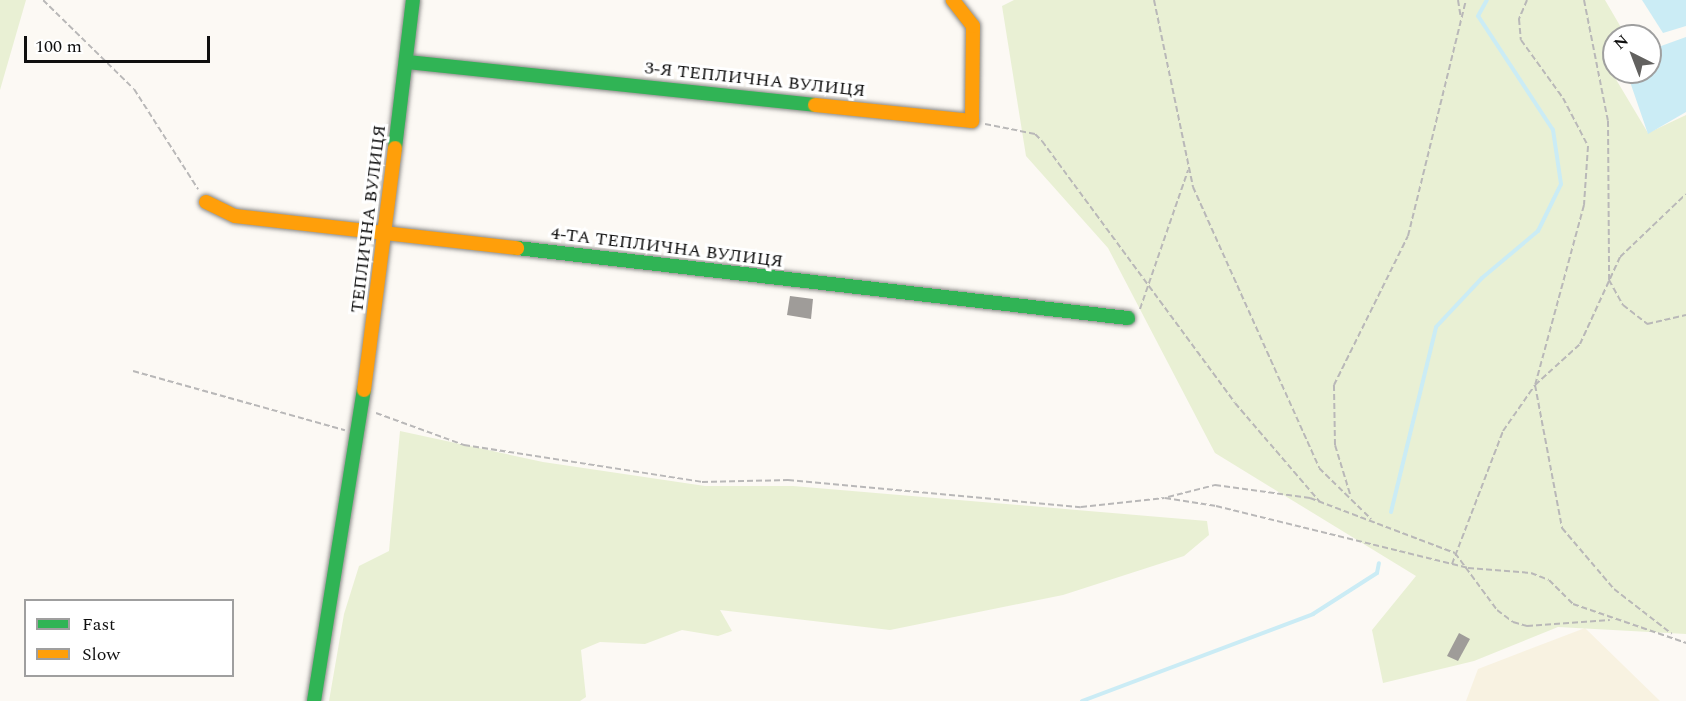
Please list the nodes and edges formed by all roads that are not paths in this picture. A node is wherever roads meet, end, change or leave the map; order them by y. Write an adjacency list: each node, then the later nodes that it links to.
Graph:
1 (413, 0): 3 (street, ТЕПЛИЧНА ВУЛИЦЯ)
2 (953, 0): 3 (street, 3-Я ТЕПЛИЧНА ВУЛИЦЯ)
3 (407, 62): 5 (street, ТЕПЛИЧНА ВУЛИЦЯ)
4 (206, 202): 5 (street, 4-ТА ТЕПЛИЧНА ВУЛИЦЯ)
5 (385, 234): 6 (street, 4-ТА ТЕПЛИЧНА ВУЛИЦЯ); 7 (street, ТЕПЛИЧНА ВУЛИЦЯ)
6 (1128, 318)
7 (314, 701)

